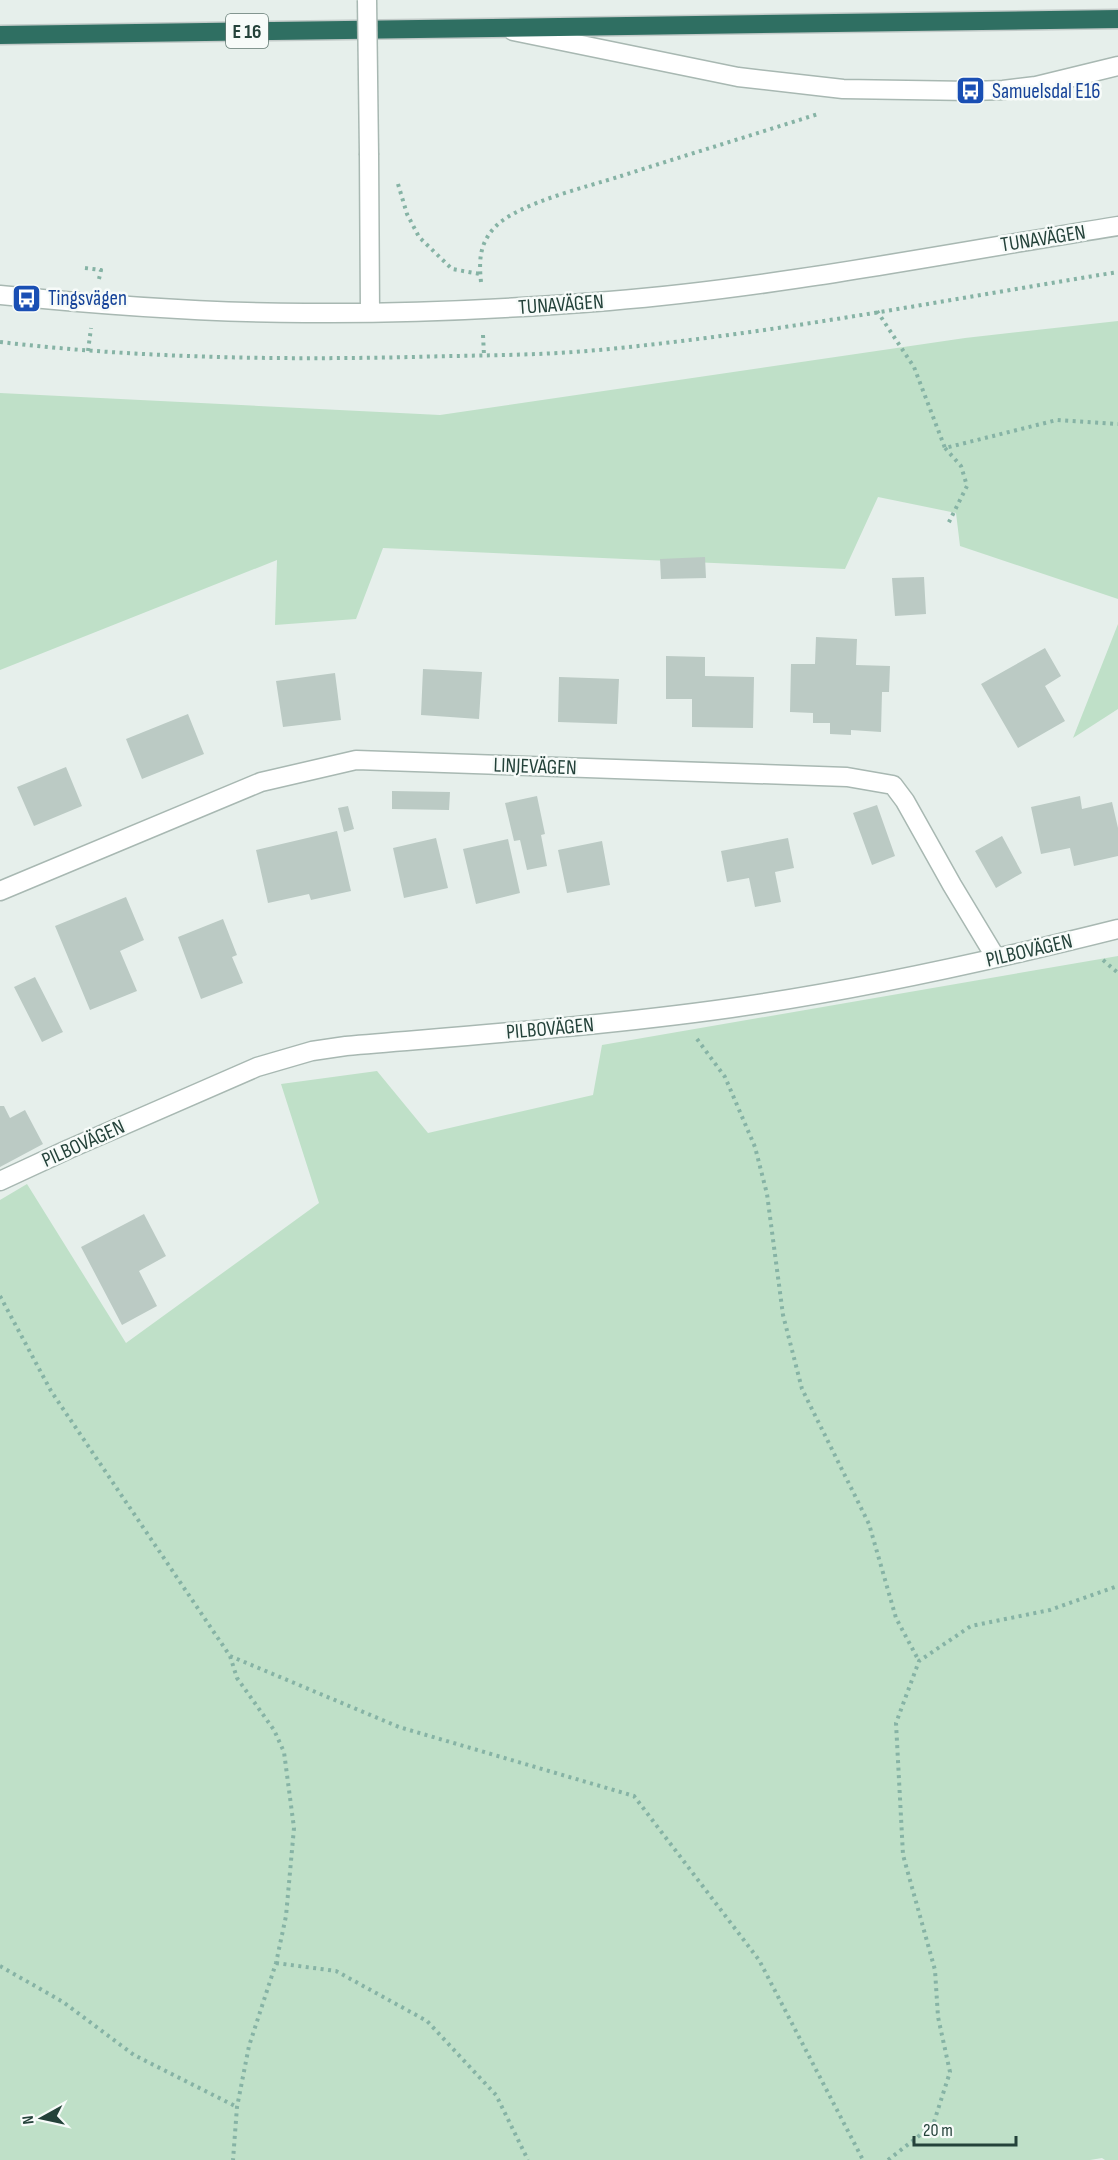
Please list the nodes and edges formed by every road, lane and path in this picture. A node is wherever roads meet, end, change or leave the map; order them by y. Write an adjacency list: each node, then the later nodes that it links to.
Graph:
1 (367, 0): 14 (street, bridge)
2 (1118, 19): 3 (highway, E 16)
3 (494, 27): 4 (highway, E 16); 5 (street)
4 (0, 35)
5 (1118, 66)
6 (825, 112): 10 (path)
7 (397, 174): 10 (path)
8 (1118, 226): 12 (street, TUNAVÄGEN)
9 (1118, 272): 13 (path)
10 (480, 274): 12 (path)
11 (0, 295): 14 (street, TUNAVÄGEN)
12 (483, 309): 14 (street, TUNAVÄGEN); 16 (path)
13 (877, 311): 16 (path); 18 (path)
14 (370, 313)
15 (0, 342): 16 (path)
16 (483, 355)
17 (1118, 424): 18 (path)
18 (945, 448): 19 (path)
19 (948, 524)
20 (0, 891): 22 (street, LINJEVÄGEN)
21 (1118, 929): 22 (street, PILBOVÄGEN)
22 (996, 958): 23 (street, PILBOVÄGEN)
23 (678, 1014): 24 (street, PILBOVÄGEN); 28 (path)
24 (0, 1181)
25 (0, 1296): 27 (path)
26 (1118, 1586): 28 (path)
27 (230, 1656): 29 (path); 34 (path)
28 (919, 1661): 35 (path)
29 (276, 1963): 31 (path); 33 (path)
30 (0, 1966): 31 (path)
31 (237, 2107): 32 (path)
32 (233, 2160)
33 (528, 2160)
34 (863, 2160)
35 (888, 2160)

